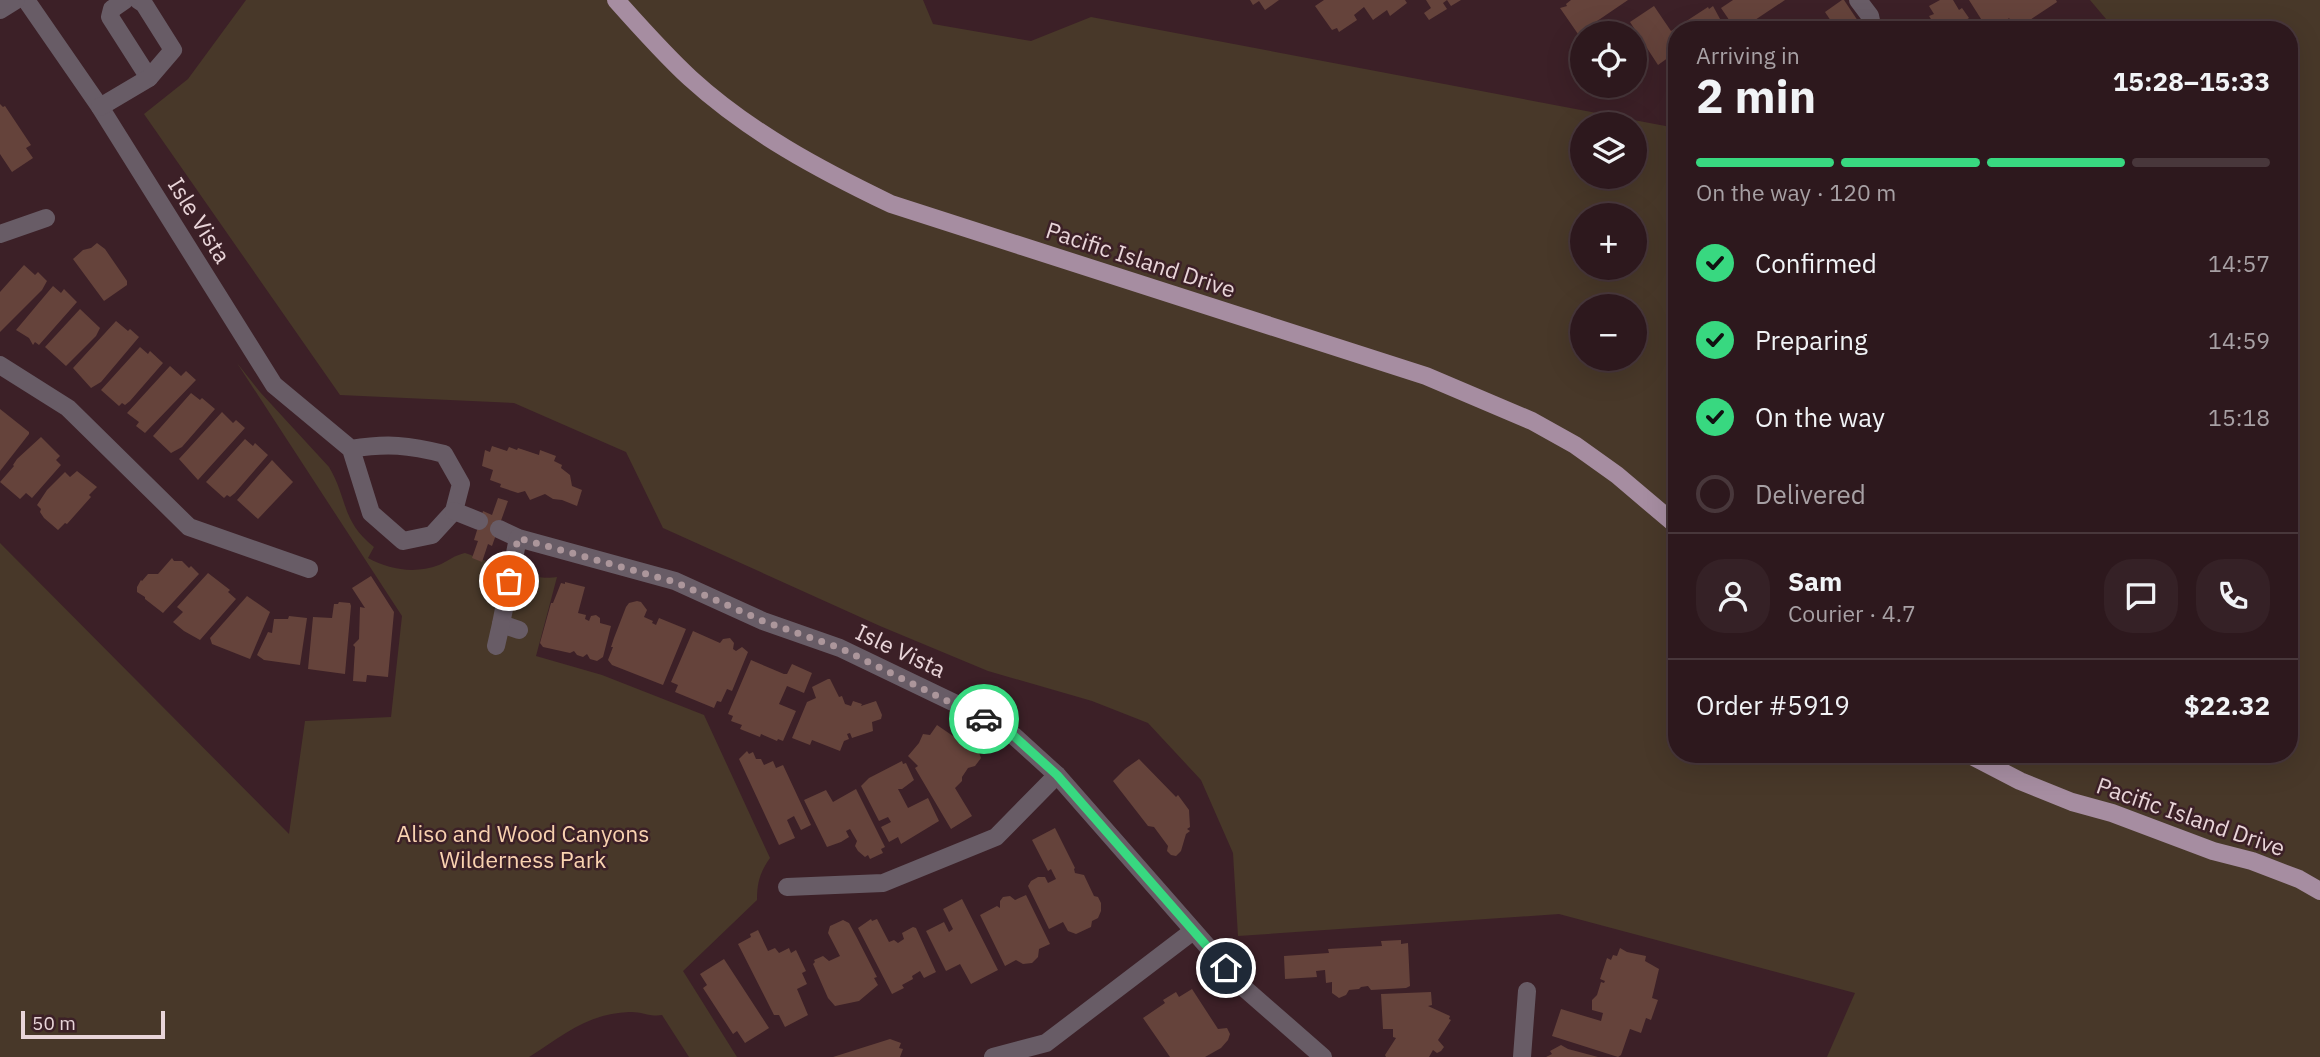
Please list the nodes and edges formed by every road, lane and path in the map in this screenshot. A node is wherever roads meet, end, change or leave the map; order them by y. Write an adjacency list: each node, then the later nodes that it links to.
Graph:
1 (16, 0): 7 (street)
2 (26, 0): 10 (street, Isle Vista)
3 (125, 0): 9 (street)
4 (138, 0): 9 (street)
5 (616, 0): 16 (main road, Pacific Island Drive)
6 (1858, 0): 8 (street)
7 (0, 10)
8 (1871, 21)
9 (149, 78): 10 (street)
10 (100, 107): 14 (street, Isle Vista)
11 (46, 218): 12 (street)
12 (0, 234)
13 (0, 365): 20 (street)
14 (351, 449): 15 (street); 15 (street)
15 (454, 510): 17 (street)
16 (1668, 517)
17 (480, 521)
18 (499, 529): 19 (street, Isle Vista)
19 (518, 538): 21 (street); 25 (street, Isle Vista)
20 (309, 569)
21 (501, 624): 22 (street); 23 (street)
22 (519, 630)
23 (496, 646)
24 (1985, 763): 27 (main road, Pacific Island Drive)
25 (1057, 775): 26 (street); 28 (street, Isle Vista)
26 (787, 887)
27 (2320, 891)
28 (1192, 931): 30 (street, Isle Vista); 31 (street)
29 (1528, 991): 32 (street)
30 (1317, 1055)
31 (993, 1057)
32 (1521, 1057)

